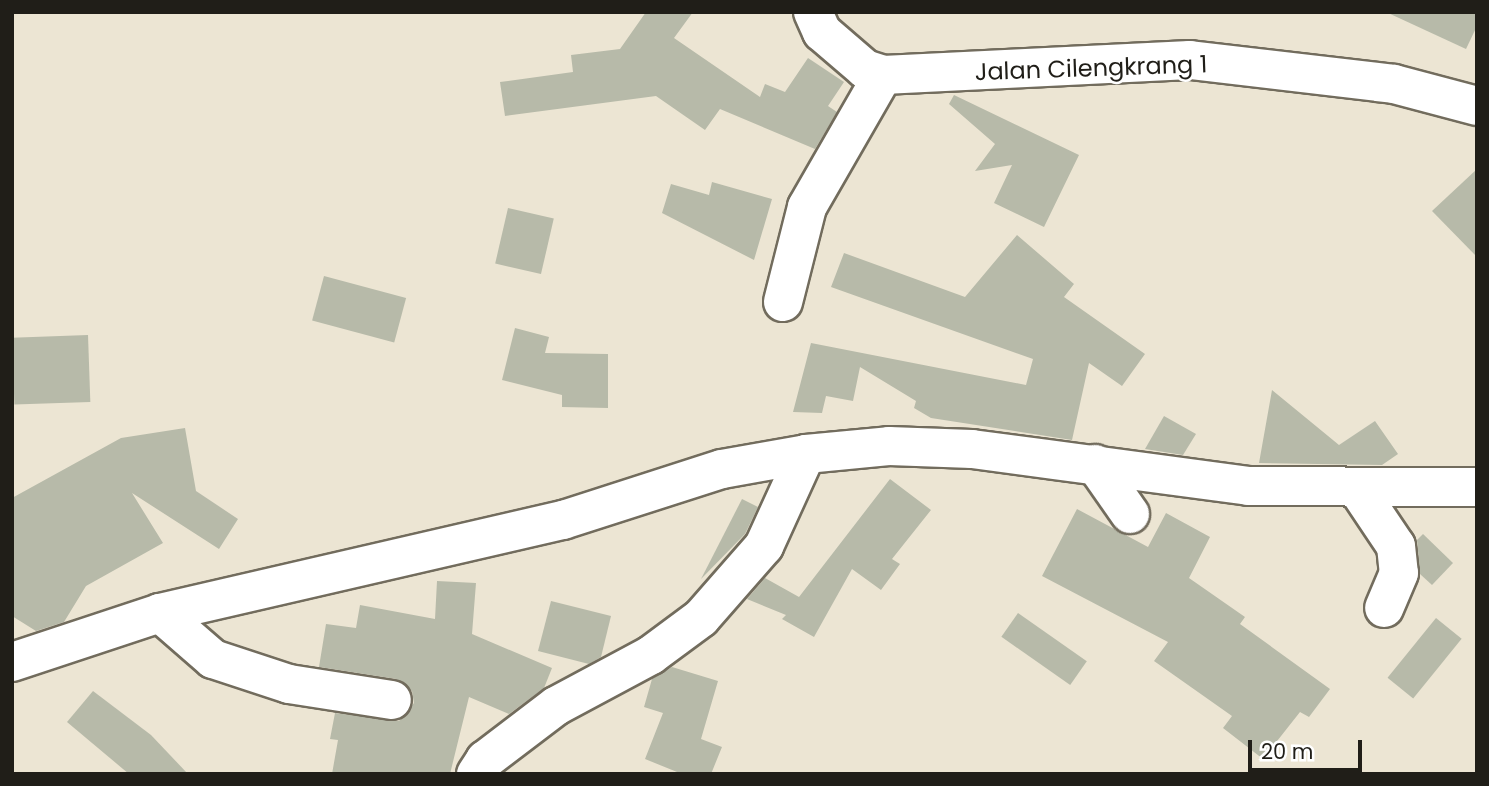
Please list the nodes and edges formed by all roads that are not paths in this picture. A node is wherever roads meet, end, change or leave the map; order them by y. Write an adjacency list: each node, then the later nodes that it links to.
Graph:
1 (813, 12): 2 (street)
2 (883, 75): 3 (street, Jalan Cilengkrang 1); 4 (street)
3 (1477, 106)
4 (783, 302)
5 (806, 454): 6 (street); 11 (street); 14 (street)
6 (1095, 464): 8 (street); 9 (street)
7 (1477, 487): 8 (street)
8 (1359, 491): 10 (street)
9 (1130, 514)
10 (1384, 608)
11 (160, 613): 12 (street); 13 (street)
12 (13, 660)
13 (392, 700)
14 (476, 774)

